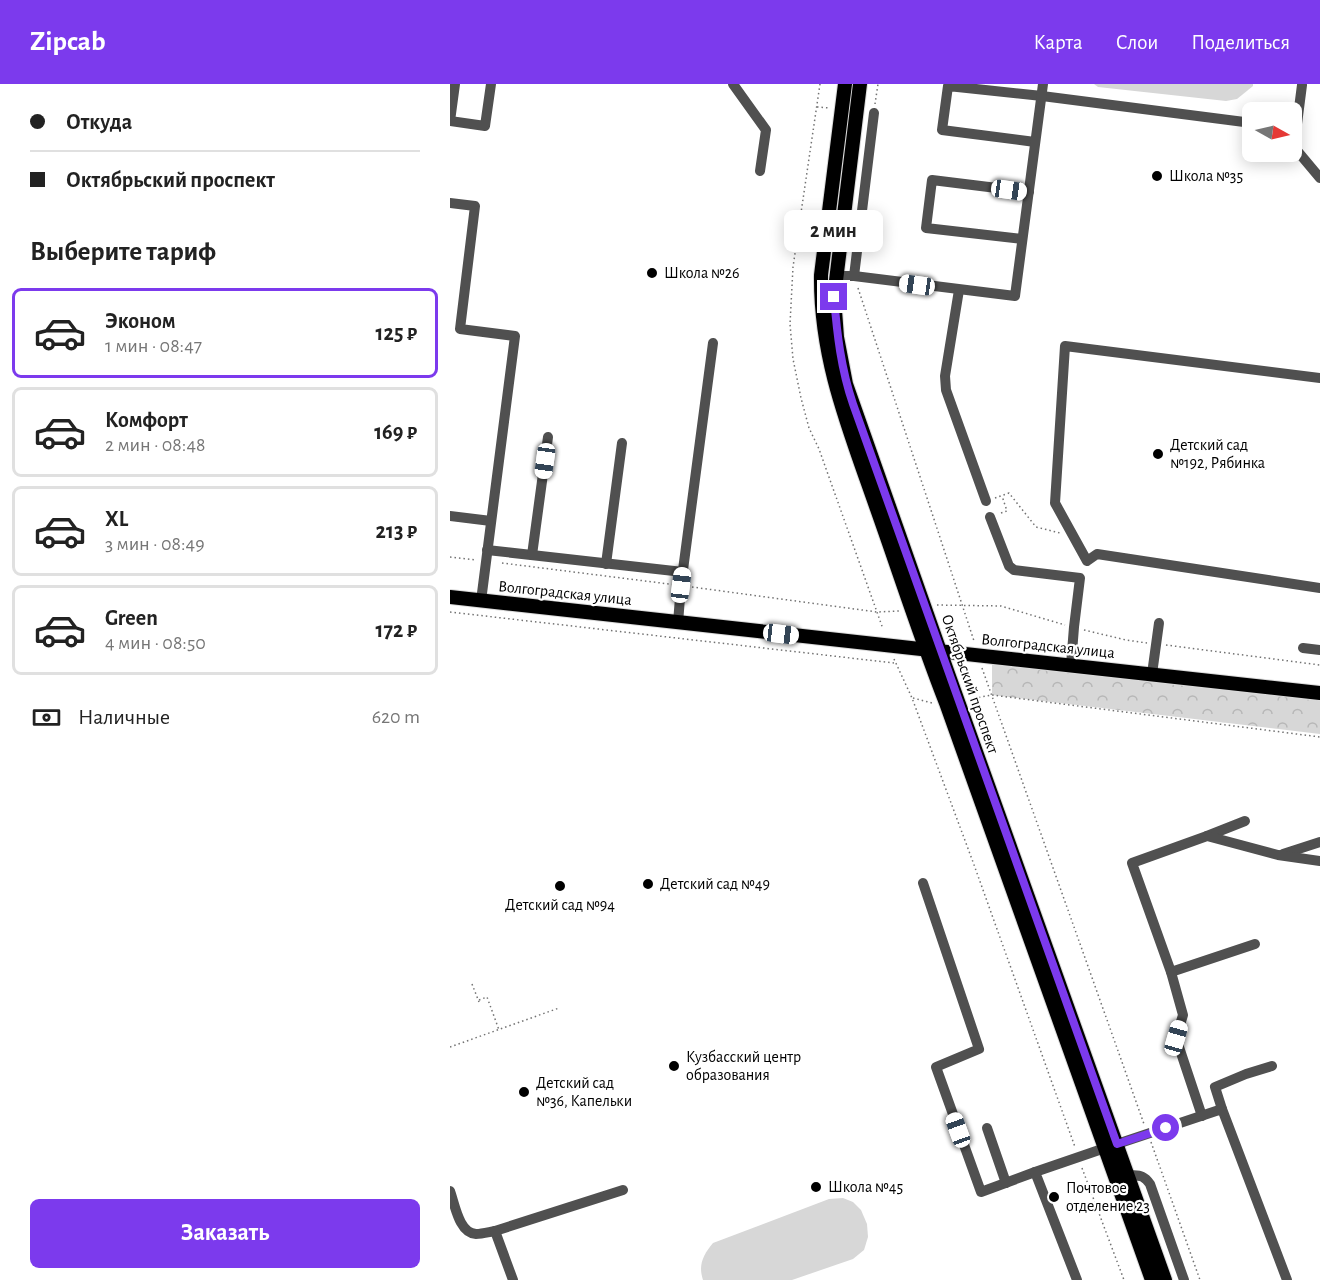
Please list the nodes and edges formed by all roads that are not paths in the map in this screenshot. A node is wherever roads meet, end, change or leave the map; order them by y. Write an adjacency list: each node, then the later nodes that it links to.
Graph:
1 (455, 84): 2 (lane)
2 (490, 84)
3 (733, 84): 12 (lane)
4 (845, 84): 40 (main road, Октябрьский проспект)
5 (860, 84): 17 (main road, Октябрьский проспект)
6 (1043, 84): 8 (lane)
7 (1302, 85): 13 (lane)
8 (1042, 96): 10 (lane); 11 (lane); 11 (lane)
9 (874, 113): 18 (lane)
10 (1242, 122)
11 (1035, 142): 14 (lane)
12 (760, 171)
13 (1320, 178)
14 (1029, 192): 16 (lane); 16 (lane)
15 (450, 203): 27 (lane)
16 (1022, 239): 19 (lane)
17 (836, 276): 18 (lane); 40 (main road, Октябрьский проспект)
18 (854, 276): 19 (lane)
19 (959, 290): 24 (lane)
20 (713, 344): 32 (lane)
21 (1320, 378): 30 (lane)
22 (548, 437): 28 (lane)
23 (622, 443): 31 (lane)
24 (986, 501)
25 (450, 516): 27 (lane)
26 (990, 516): 33 (lane)
27 (491, 521): 29 (lane)
28 (532, 555): 29 (lane); 31 (lane)
29 (486, 556): 36 (lane)
30 (1087, 561): 33 (lane); 34 (lane)
31 (606, 564): 32 (lane)
32 (683, 572): 37 (lane)
33 (1080, 578): 42 (lane)
34 (1320, 588)
35 (450, 597): 36 (main road, Волгоградская улица)
36 (481, 601): 37 (main road, Волгоградская улица)
37 (678, 623): 40 (main road, Волгоградская улица)
38 (1159, 623): 43 (lane)
39 (1303, 648): 41 (lane)
40 (933, 650): 42 (main road, Волгоградская улица); 57 (main road, Октябрьский проспект)
41 (1320, 650)
42 (1071, 665): 43 (main road, Волгоградская улица)
43 (1152, 674): 44 (main road, Волгоградская улица)
44 (1320, 693)
45 (1245, 822): 46 (lane)
46 (1208, 836): 48 (lane); 52 (lane)
47 (1320, 842): 48 (lane)
48 (1278, 855): 49 (lane)
49 (1320, 861)
50 (923, 883): 60 (lane)
51 (1256, 944): 52 (lane)
52 (1171, 972): 55 (lane)
53 (1272, 1066): 54 (lane)
54 (1222, 1109): 55 (lane); 69 (lane)
55 (1203, 1116): 57 (lane)
56 (987, 1128): 60 (lane)
57 (1111, 1146): 58 (lane); 59 (main road, Октябрьский проспект); 66 (main road, Октябрьский проспект)
58 (1035, 1172): 60 (lane); 65 (lane)
59 (1128, 1175): 67 (main road, Октябрьский проспект); 68 (lane)
60 (1006, 1183)
61 (623, 1190): 63 (lane)
62 (450, 1191): 63 (lane)
63 (495, 1231): 64 (lane)
64 (513, 1280)
65 (1077, 1280)
66 (1152, 1280)
67 (1165, 1280)
68 (1184, 1280)
69 (1287, 1280)

